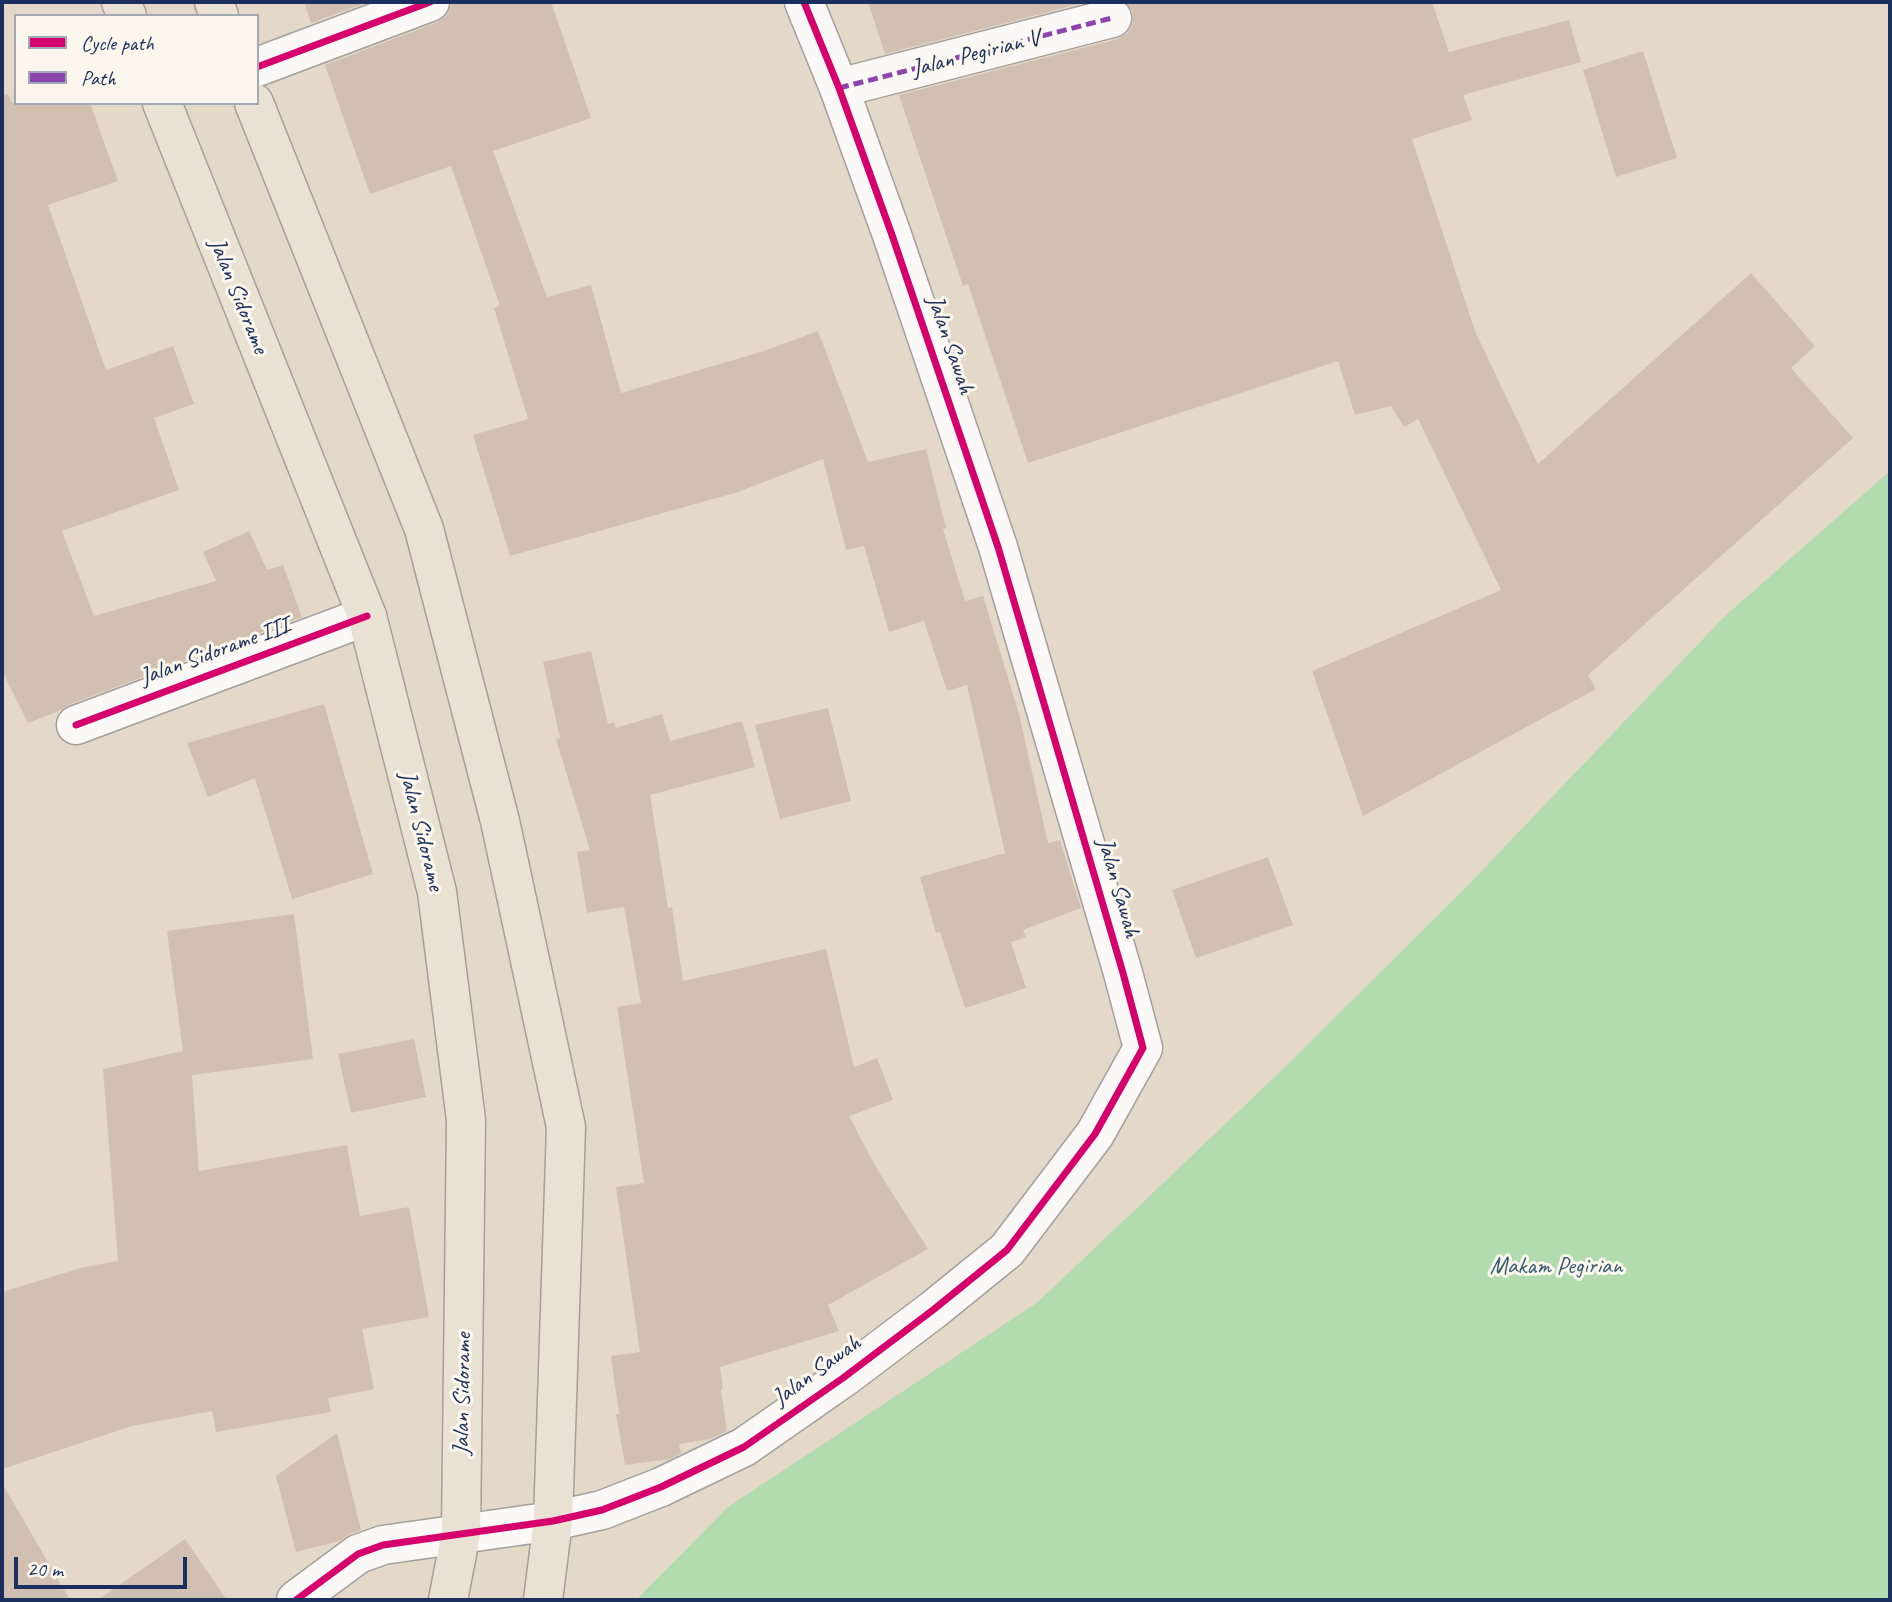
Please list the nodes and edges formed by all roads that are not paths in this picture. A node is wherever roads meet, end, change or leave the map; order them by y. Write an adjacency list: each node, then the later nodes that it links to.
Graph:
1 (430, 2): 4 (street)
2 (804, 2): 5 (street, Jalan Sawah)
3 (1112, 18): 5 (street, Jalan Pegirian V)
4 (259, 65)
5 (839, 89): 10 (street, Jalan Sawah)
6 (163, 105): 8 (highway, Jalan Sidorame)
7 (255, 105): 10 (highway)
8 (367, 617): 9 (street, Jalan Sidorame III); 11 (highway, Jalan Sidorame)
9 (76, 724)
10 (553, 1521): 11 (street, Jalan Sawah); 14 (highway)
11 (461, 1533): 12 (street, Jalan Sawah); 13 (highway, Jalan Sidorame)
12 (296, 1600)
13 (448, 1600)
14 (543, 1600)

